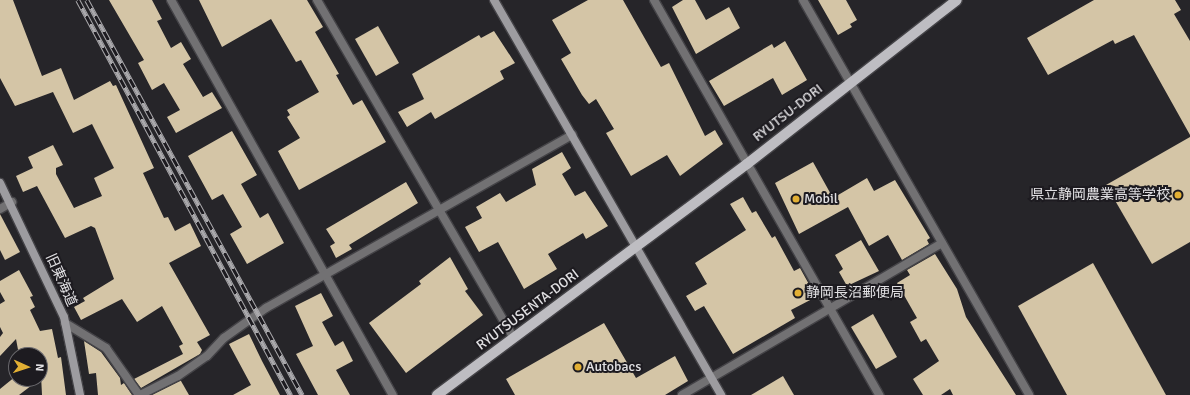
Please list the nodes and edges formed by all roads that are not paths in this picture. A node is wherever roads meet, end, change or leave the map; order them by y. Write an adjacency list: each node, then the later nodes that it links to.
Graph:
1 (171, 0): 16 (street)
2 (317, 0): 13 (street)
3 (494, 0): 8 (street)
4 (654, 0): 9 (street)
5 (803, 0): 7 (street)
6 (956, 0): 7 (main road, RYUTSU-DORI)
7 (850, 82): 9 (main road, RYUTSU-DORI); 14 (street)
8 (572, 135): 13 (street); 15 (street)
9 (746, 164): 15 (main road, RYUTSU-DORI); 17 (street)
10 (0, 183): 11 (street, 旧東海道)
11 (12, 202): 12 (street); 18 (street, 旧東海道)
12 (0, 209)
13 (440, 211): 16 (street); 19 (street)
14 (942, 243): 17 (street); 28 (street)
15 (635, 247): 19 (main road, RYUTSUSENTA-DORI); 20 (street)
16 (325, 273): 22 (street); 23 (street)
17 (830, 310): 20 (street); 27 (street)
18 (65, 323): 21 (street, 旧東海道); 22 (street)
19 (514, 338): 24 (main road, RYUTSUSENTA-DORI)
20 (712, 378): 25 (street); 26 (street)
21 (80, 395)
22 (140, 395)
23 (393, 395)
24 (437, 395)
25 (682, 395)
26 (721, 395)
27 (879, 395)
28 (1029, 395)

